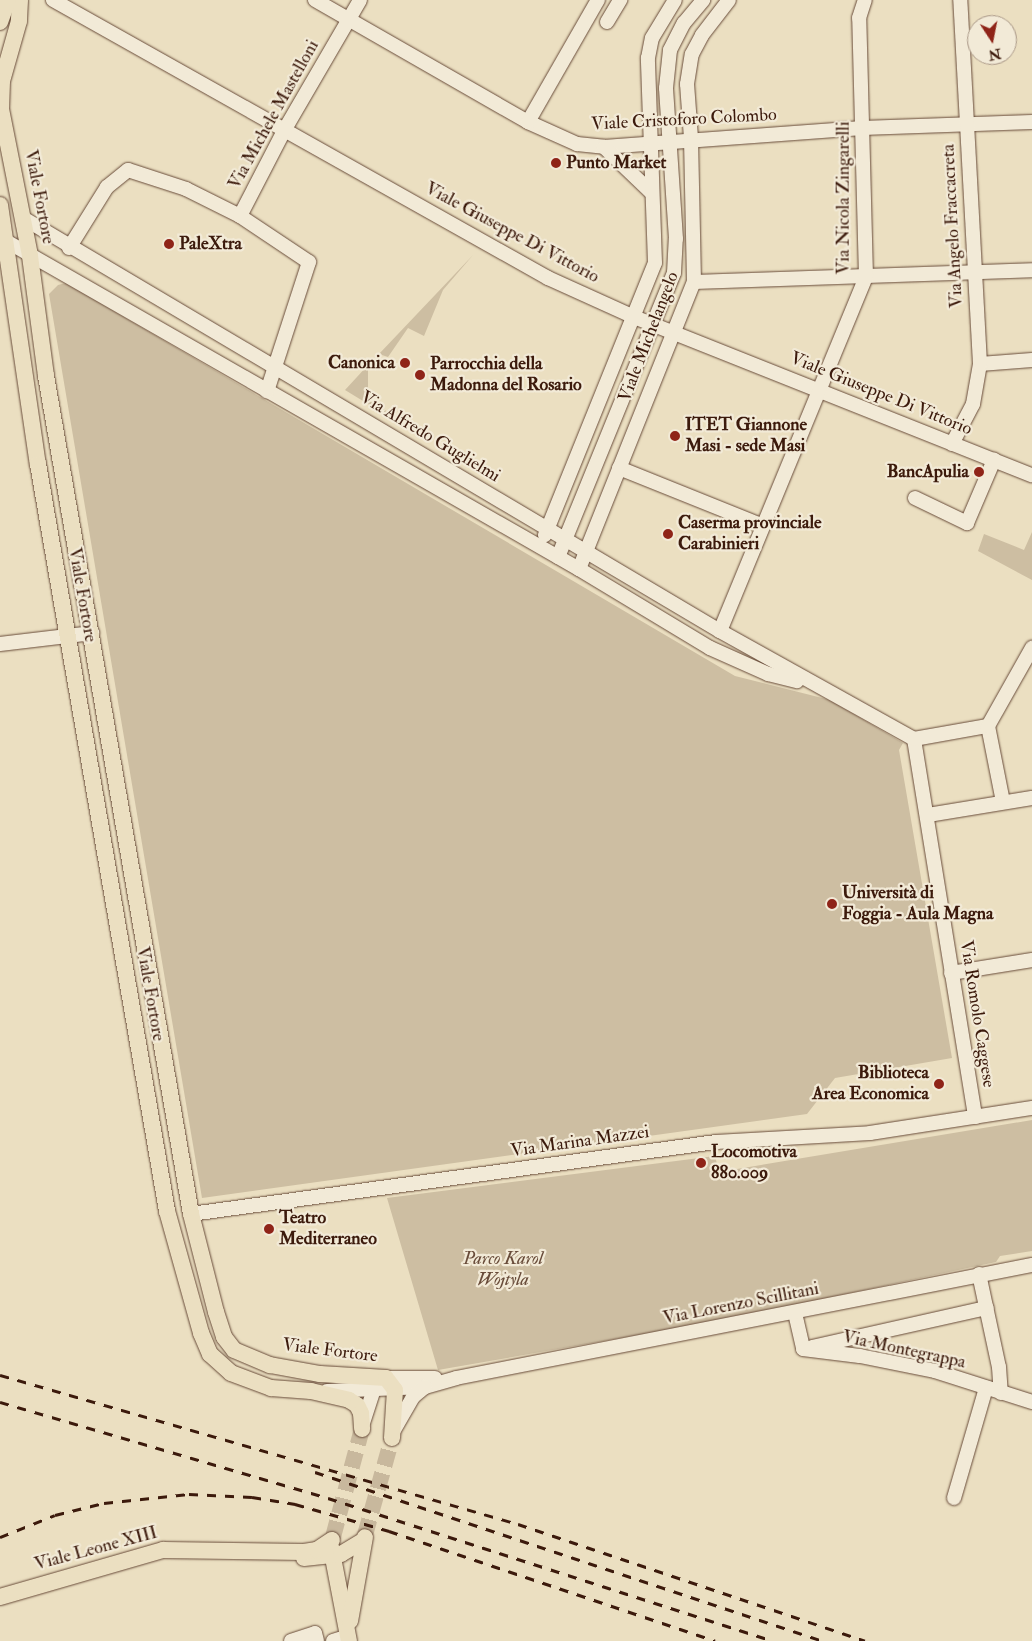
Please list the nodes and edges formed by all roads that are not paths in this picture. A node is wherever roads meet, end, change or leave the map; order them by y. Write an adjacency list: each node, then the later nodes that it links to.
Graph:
1 (8, 0): 15 (main road)
2 (20, 0): 29 (main road, Viale Fortore)
3 (53, 0): 21 (street, Viale Giuseppe Di Vittorio)
4 (315, 0): 13 (street, Viale Cristoforo Colombo)
5 (360, 0): 13 (street, Via Michele Mastelloni)
6 (598, 0): 17 (street)
7 (620, 0): 16 (street)
8 (703, 0): 14 (street, Viale Michelangelo)
9 (730, 0): 22 (street, Viale Michelangelo)
10 (865, 0): 20 (street, Via Nicola Zingarelli)
11 (960, 0): 19 (street, Via Angelo Fraccacreta)
12 (674, 1): 14 (street); 24 (street, Viale Michelangelo)
13 (349, 19): 17 (street, Viale Cristoforo Colombo); 21 (street, Via Michele Mastelloni)
14 (687, 19): 23 (street, Viale Michelangelo)
15 (0, 22)
16 (607, 22)
17 (528, 122): 25 (street, Viale Cristoforo Colombo)
18 (1032, 122): 19 (street, Viale Cristoforo Colombo)
19 (967, 124): 20 (street, Viale Cristoforo Colombo); 34 (street, Via Angelo Fraccacreta)
20 (862, 128): 22 (street, Viale Cristoforo Colombo); 35 (street, Via Nicola Zingarelli)
21 (284, 129): 28 (street, Via Michele Mastelloni); 37 (street, Viale Giuseppe Di Vittorio)
22 (692, 138): 23 (street, Viale Cristoforo Colombo); 36 (street, Viale Michelangelo)
23 (669, 141): 24 (street, Viale Cristoforo Colombo); 38 (street, Viale Michelangelo)
24 (649, 143): 25 (street, Viale Cristoforo Colombo); 26 (street, Viale Michelangelo)
25 (604, 147): 26 (street)
26 (651, 192): 37 (street, Viale Michelangelo)
27 (0, 205): 30 (main road, Viale Fortore)
28 (240, 216): 31 (street); 42 (street, Via Michele Mastelloni)
29 (23, 218): 31 (street, Via Alfredo Guglielmi); 32 (main road, Viale Fortore)
30 (6, 241): 32 (street, Via Alfredo Guglielmi); 48 (main road, Viale Fortore)
31 (69, 248): 42 (street, Via Alfredo Guglielmi)
32 (30, 256): 44 (street, Via Alfredo Guglielmi); 47 (main road, Viale Fortore)
33 (1032, 270): 34 (street)
34 (973, 272): 35 (street); 41 (street, Via Angelo Fraccacreta)
35 (866, 277): 36 (street); 43 (street, Via Nicola Zingarelli)
36 (694, 282): 39 (street, Viale Michelangelo)
37 (634, 316): 38 (street, Viale Giuseppe Di Vittorio); 53 (street, Viale Michelangelo)
38 (654, 324): 39 (street, Viale Giuseppe Di Vittorio); 54 (street, Viale Michelangelo)
39 (673, 332): 43 (street, Viale Giuseppe Di Vittorio); 49 (street, Viale Michelangelo)
40 (1032, 360): 41 (street)
41 (980, 364): 45 (street, Via Angelo Fraccacreta)
42 (274, 366): 44 (street, Via Michele Mastelloni); 53 (street, Via Alfredo Guglielmi)
43 (819, 388): 45 (street, Viale Giuseppe Di Vittorio); 52 (street, Via Nicola Zingarelli)
44 (267, 391): 55 (street, Via Alfredo Guglielmi)
45 (952, 444): 46 (street, Viale Giuseppe Di Vittorio)
46 (994, 460): 50 (street, Viale Giuseppe Di Vittorio); 51 (street)
47 (61, 462): 48 (main road); 62 (main road, Viale Fortore)
48 (38, 464): 63 (main road, Viale Fortore)
49 (619, 468): 52 (street); 56 (street, Viale Michelangelo)
50 (1032, 475)
51 (916, 498)
52 (763, 526): 61 (street, Via Nicola Zingarelli)
53 (548, 527): 54 (street, Via Alfredo Guglielmi); 55 (street, Viale Michelangelo)
54 (566, 538): 56 (street, Via Alfredo Guglielmi); 57 (street, Viale Michelangelo)
55 (541, 548): 57 (street, Via Alfredo Guglielmi)
56 (587, 550): 58 (street, Viale Michelangelo); 59 (street, Via Alfredo Guglielmi)
57 (558, 557): 58 (street, Via Alfredo Guglielmi)
58 (579, 568): 60 (street, Via Alfredo Guglielmi)
59 (649, 588): 60 (street); 61 (street, Via Alfredo Guglielmi)
60 (638, 604): 66 (street, Via Alfredo Guglielmi)
61 (720, 632): 66 (street, Via Alfredo Guglielmi)
62 (92, 633): 63 (street); 77 (main road, Viale Fortore)
63 (69, 636): 64 (street); 76 (main road, Viale Fortore)
64 (0, 644)
65 (1032, 649): 67 (street)
66 (819, 687): 68 (street, Via Alfredo Guglielmi)
67 (988, 726): 68 (street); 70 (street)
68 (914, 739): 71 (street, Via Romolo Caggese)
69 (1032, 798): 70 (street)
70 (1003, 802): 71 (street)
71 (928, 815): 73 (street, Via Romolo Caggese)
72 (1032, 960): 73 (street)
73 (951, 973): 75 (street, Via Romolo Caggese)
74 (1032, 1108): 75 (street, Via Marina Mazzei)
75 (975, 1117): 77 (street, Via Marina Mazzei)
76 (167, 1211): 77 (main road); 88 (main road, Viale Fortore)
77 (191, 1214): 84 (main road, Viale Fortore)
78 (1032, 1265): 79 (street, Via Lorenzo Scillitani)
79 (979, 1274): 80 (street); 81 (street, Via Lorenzo Scillitani)
80 (987, 1308): 82 (street); 89 (street)
81 (795, 1313): 82 (street); 83 (street, Via Lorenzo Scillitani)
82 (803, 1349): 86 (street, Via Montegrappa)
83 (456, 1378): 84 (street); 85 (street)
84 (390, 1384): 85 (street); 87 (street, Viale Fortore); 92 (main road)
85 (425, 1387): 92 (street)
86 (986, 1388): 89 (street, Via Montegrappa); 93 (street)
87 (374, 1390): 88 (street, Viale Fortore); 91 (street, Viale Fortore)
88 (311, 1391): 91 (main road)
89 (1001, 1393): 90 (street, Via Montegrappa)
90 (1032, 1402)
91 (362, 1429)
92 (392, 1438)
93 (954, 1498)
94 (332, 1545): 95 (main road, Viale Leone XIII); 96 (main road, Viale Leone XIII); 97 (main road); 99 (main road, Viale Leone XIII)
95 (235, 1551): 96 (main road, Viale Leone XIII); 98 (main road, Viale Leone XIII)
96 (283, 1559): 97 (main road, Viale Leone XIII)
97 (339, 1585): 99 (main road)
98 (0, 1597)
99 (343, 1639)
100 (291, 1641): 101 (street)
101 (317, 1641)

